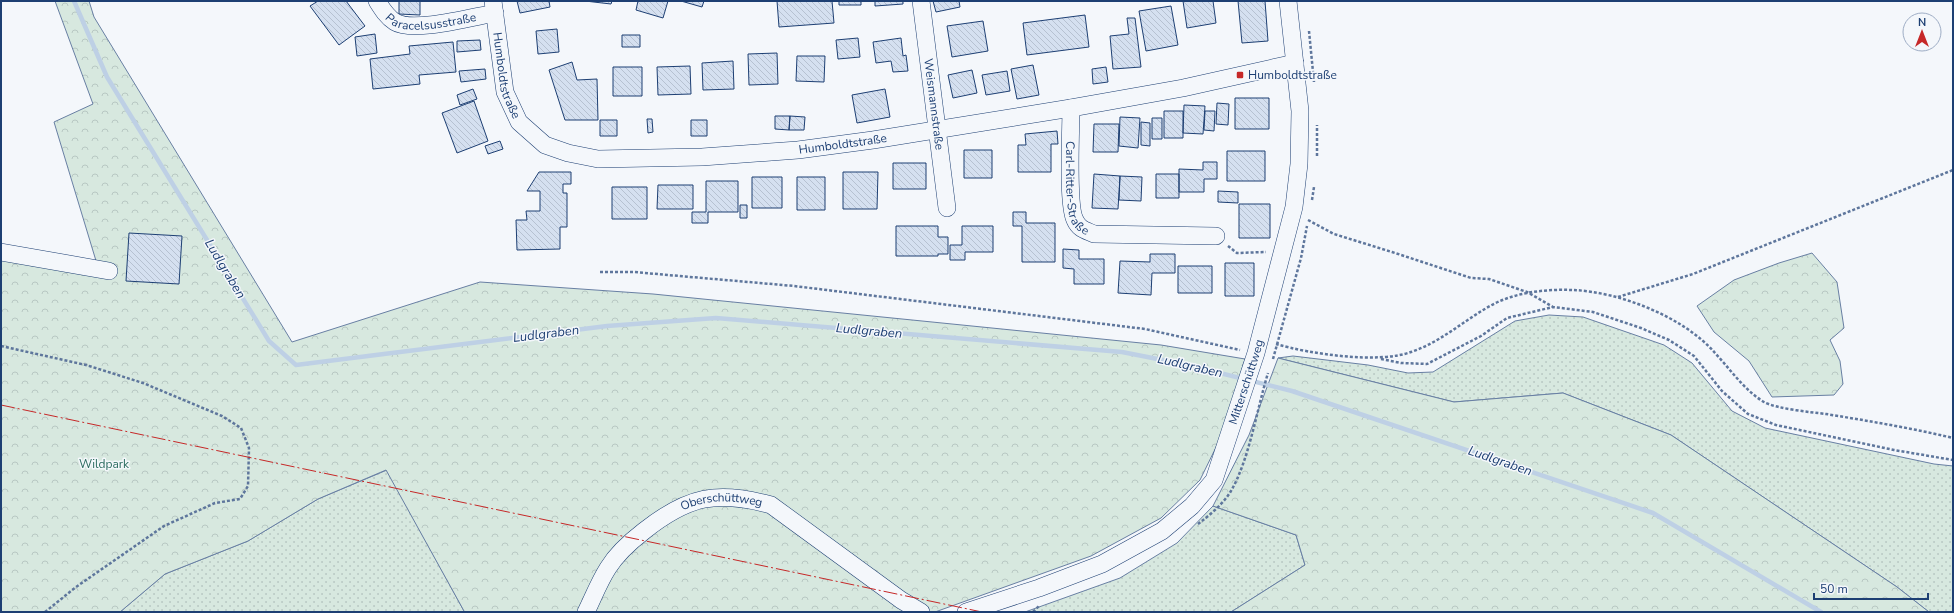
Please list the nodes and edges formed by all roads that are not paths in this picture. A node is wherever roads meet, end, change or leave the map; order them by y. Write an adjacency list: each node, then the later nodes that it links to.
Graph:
1 (377, 1): 4 (street, Paracelsusstraße)
2 (921, 1): 7 (street, Weismannstraße)
3 (1288, 1): 5 (street, Mitterschüttweg)
4 (494, 7): 7 (street, Humboldtstraße)
5 (1295, 63): 6 (street, Humboldtstraße); 14 (street, Mitterschüttweg)
6 (1071, 108): 7 (street, Humboldtstraße); 9 (street, Carl-Ritter-Straße)
7 (938, 130): 8 (street, Weismannstraße)
8 (947, 208)
9 (1216, 236)
10 (1, 252): 11 (street)
11 (109, 271)
12 (586, 612): 13 (street, Oberschüttweg)
13 (921, 612)
14 (966, 612)

